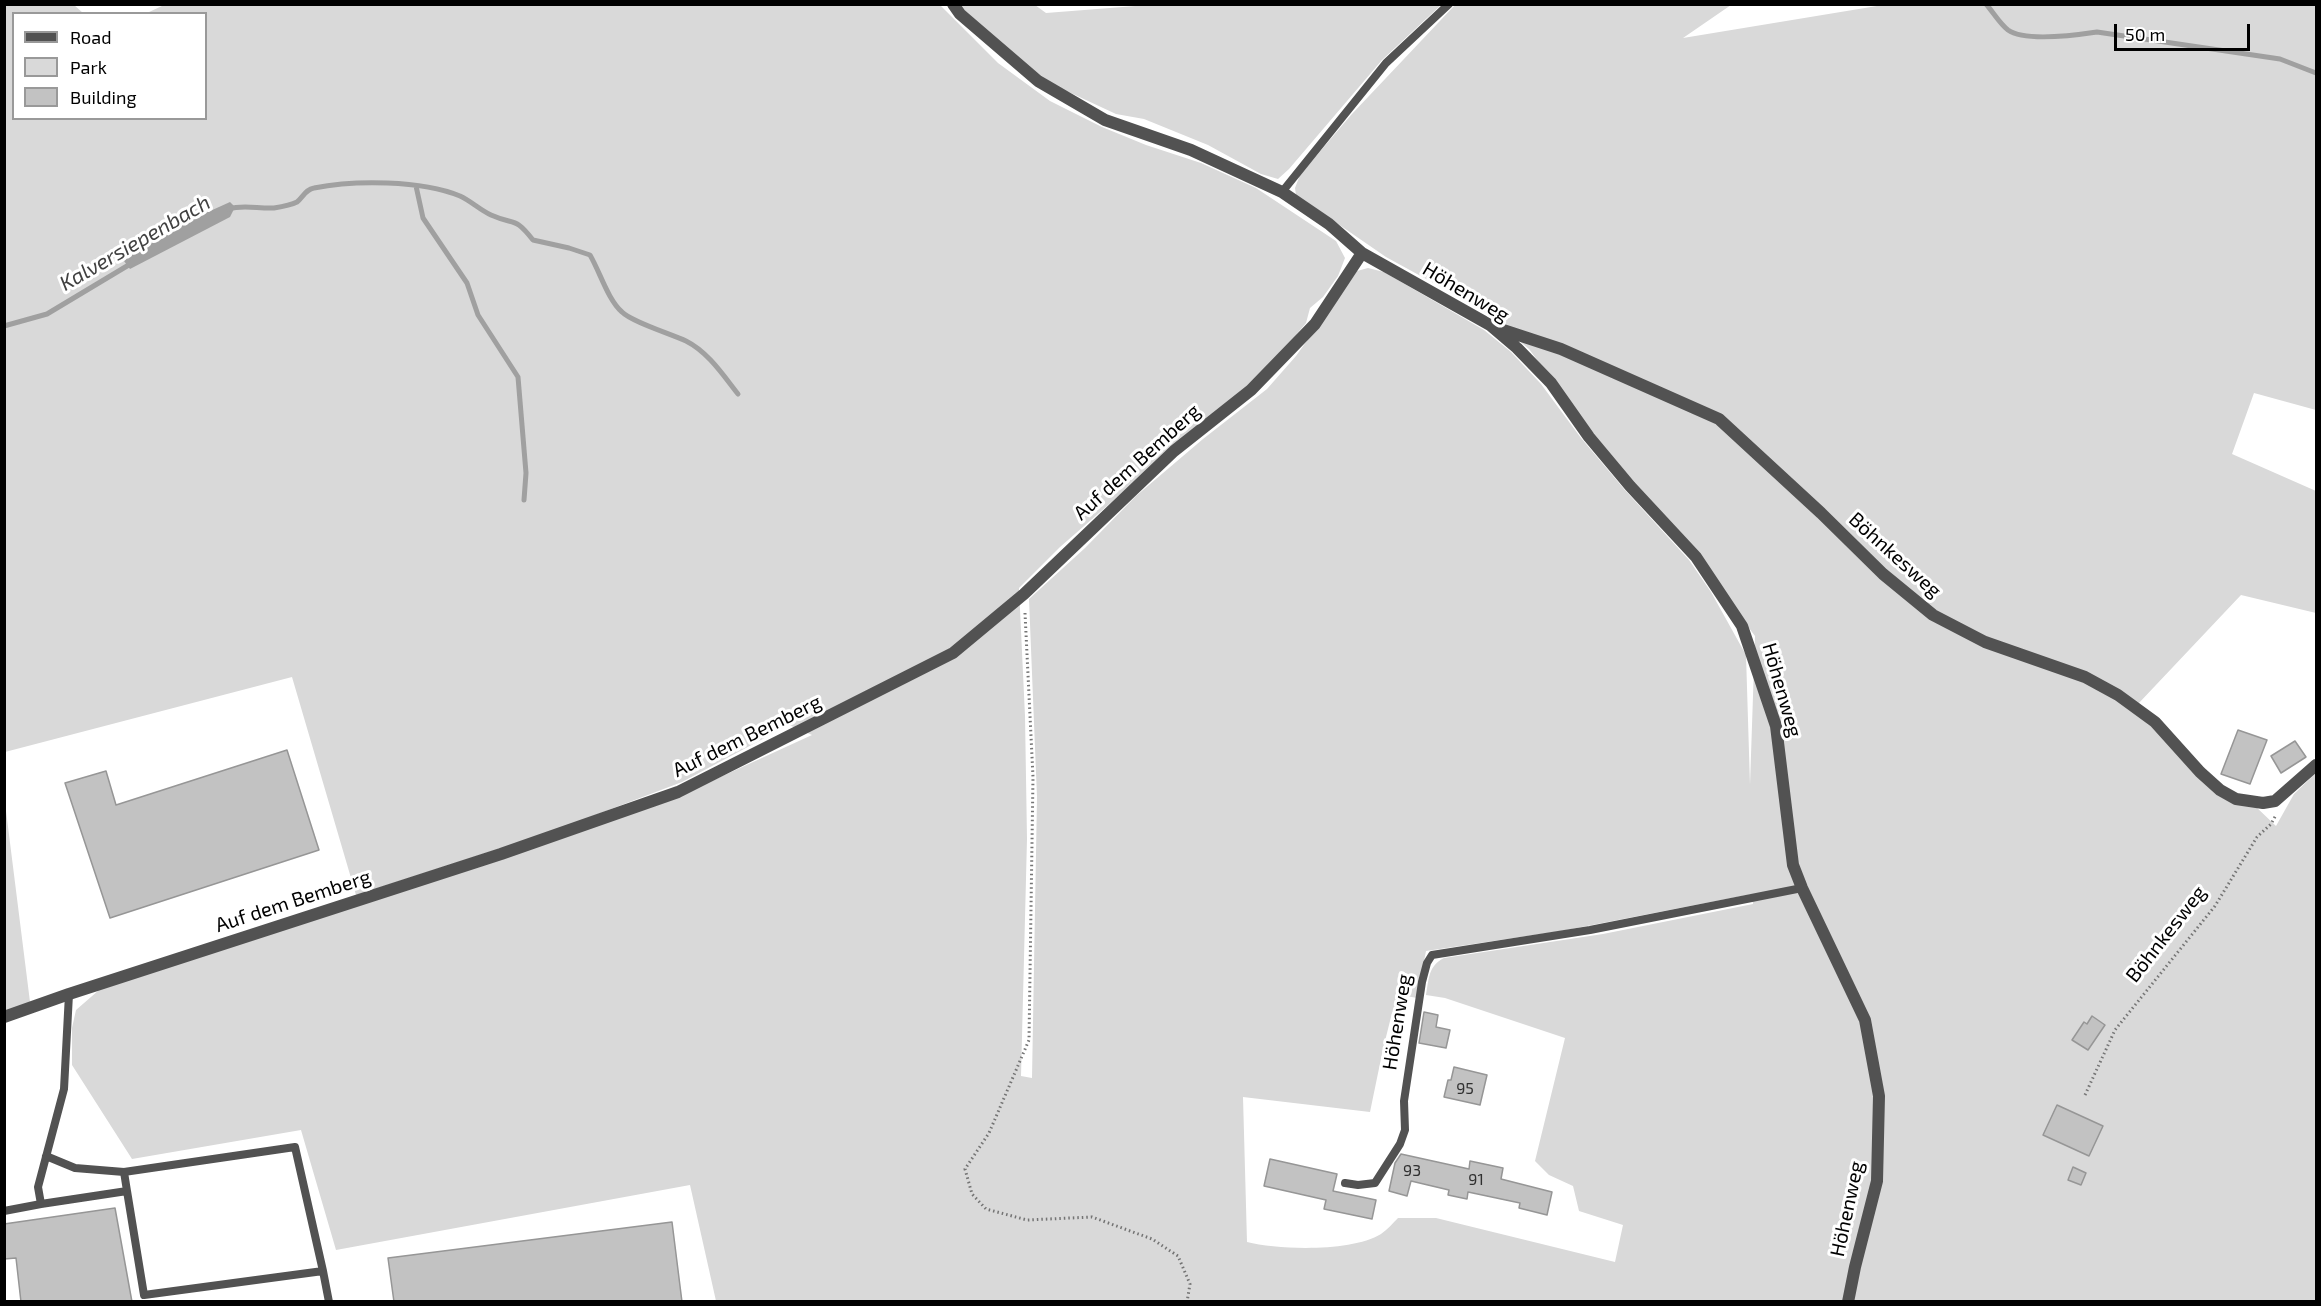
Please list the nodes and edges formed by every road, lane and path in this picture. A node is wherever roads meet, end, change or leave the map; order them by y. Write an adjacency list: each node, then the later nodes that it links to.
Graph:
1 (953, 4): 3 (street, Höhenweg)
2 (1449, 4): 3 (lane)
3 (1282, 192): 4 (street, Höhenweg)
4 (1362, 252): 5 (street, Höhenweg); 6 (street, Auf dem Bemberg)
5 (1490, 326): 8 (street, Böhnkesweg); 9 (street, Höhenweg)
6 (1024, 594): 10 (street, Auf dem Bemberg); 21 (path)
7 (2316, 765): 8 (street)
8 (2275, 801): 12 (path, Böhnkesweg)
9 (1802, 888): 15 (lane, Höhenweg); 22 (street, Höhenweg)
10 (69, 994): 11 (street, Auf dem Bemberg); 13 (lane)
11 (4, 1017)
12 (2085, 1095)
13 (46, 1156): 14 (lane); 17 (lane)
14 (124, 1172): 16 (lane); 19 (lane)
15 (1345, 1183)
16 (127, 1191): 17 (lane); 19 (lane)
17 (41, 1204): 18 (lane)
18 (5, 1210)
19 (323, 1271): 20 (lane)
20 (329, 1302)
21 (1187, 1302)
22 (1848, 1302)

